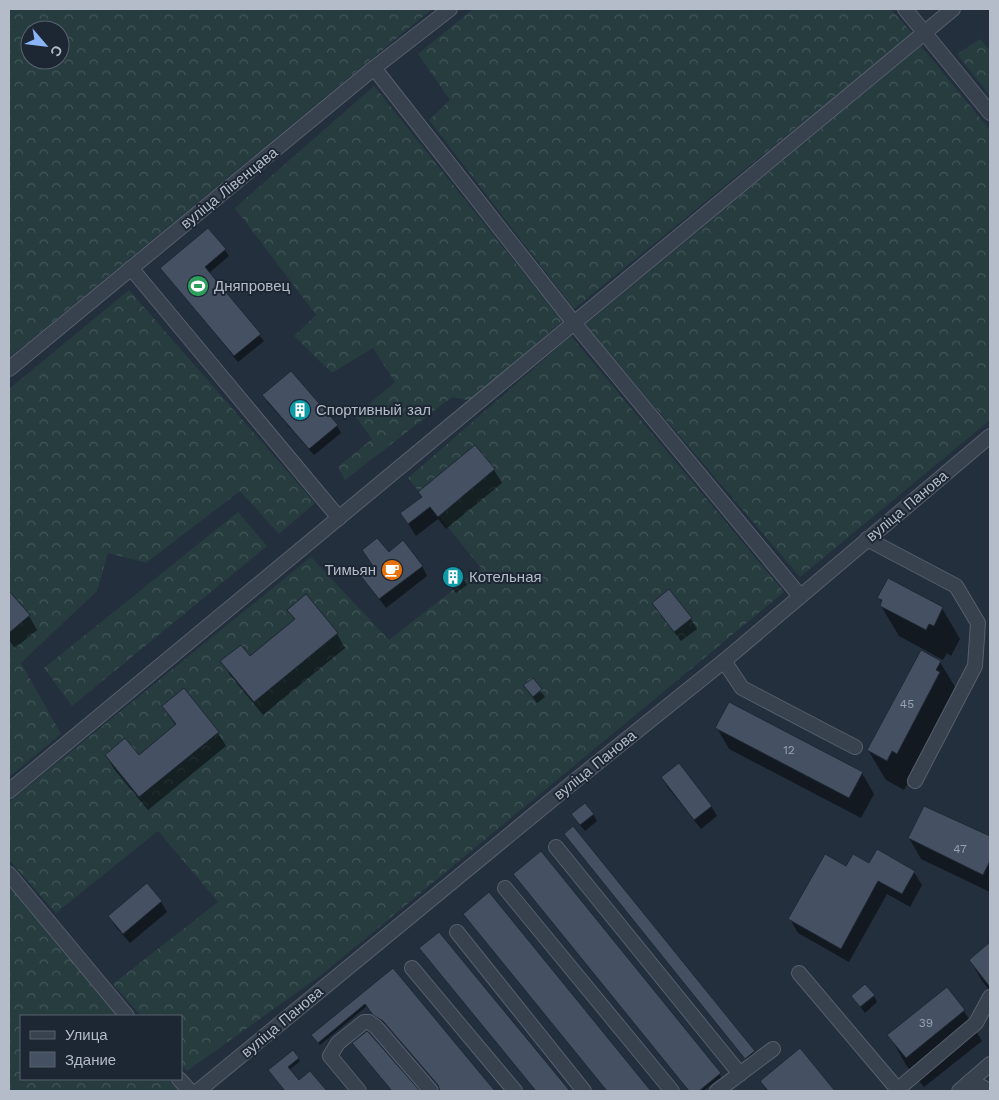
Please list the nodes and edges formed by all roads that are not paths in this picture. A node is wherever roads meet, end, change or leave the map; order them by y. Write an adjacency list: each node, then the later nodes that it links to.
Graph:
1 (450, 9): 5 (street, вуліца Лівенцава)
2 (905, 9): 4 (street)
3 (954, 9): 4 (street)
4 (924, 32): 6 (street); 8 (street)
5 (374, 68): 7 (street, вуліца Лівенцава); 8 (street)
6 (990, 113)
7 (131, 268): 9 (street, вуліца Лівенцава); 11 (street)
8 (574, 323): 11 (street); 13 (street)
9 (9, 369)
10 (990, 436): 12 (street, вуліца Панова)
11 (339, 518): 18 (street)
12 (867, 540): 13 (street, вуліца Панова); 14 (street)
13 (800, 596): 15 (street, вуліца Панова)
14 (984, 631): 17 (street)
15 (724, 661): 16 (street); 34 (street, вуліца Панова)
16 (855, 747)
17 (914, 781)
18 (9, 791)
19 (556, 847): 29 (street)
20 (9, 874): 26 (street)
21 (504, 888): 39 (street)
22 (457, 932): 38 (street)
23 (412, 968): 37 (street)
24 (799, 973): 32 (street)
25 (990, 997): 32 (street)
26 (126, 1015)
27 (772, 1049): 29 (street)
28 (990, 1064): 31 (street)
29 (740, 1074): 40 (street)
30 (180, 1080): 33 (street)
31 (970, 1081): 41 (street); 42 (street)
32 (898, 1090)
33 (190, 1091)
34 (198, 1091)
35 (359, 1091): 36 (street)
36 (431, 1091)
37 (515, 1091)
38 (584, 1091)
39 (672, 1091)
40 (717, 1091)
41 (959, 1091)
42 (990, 1091)

